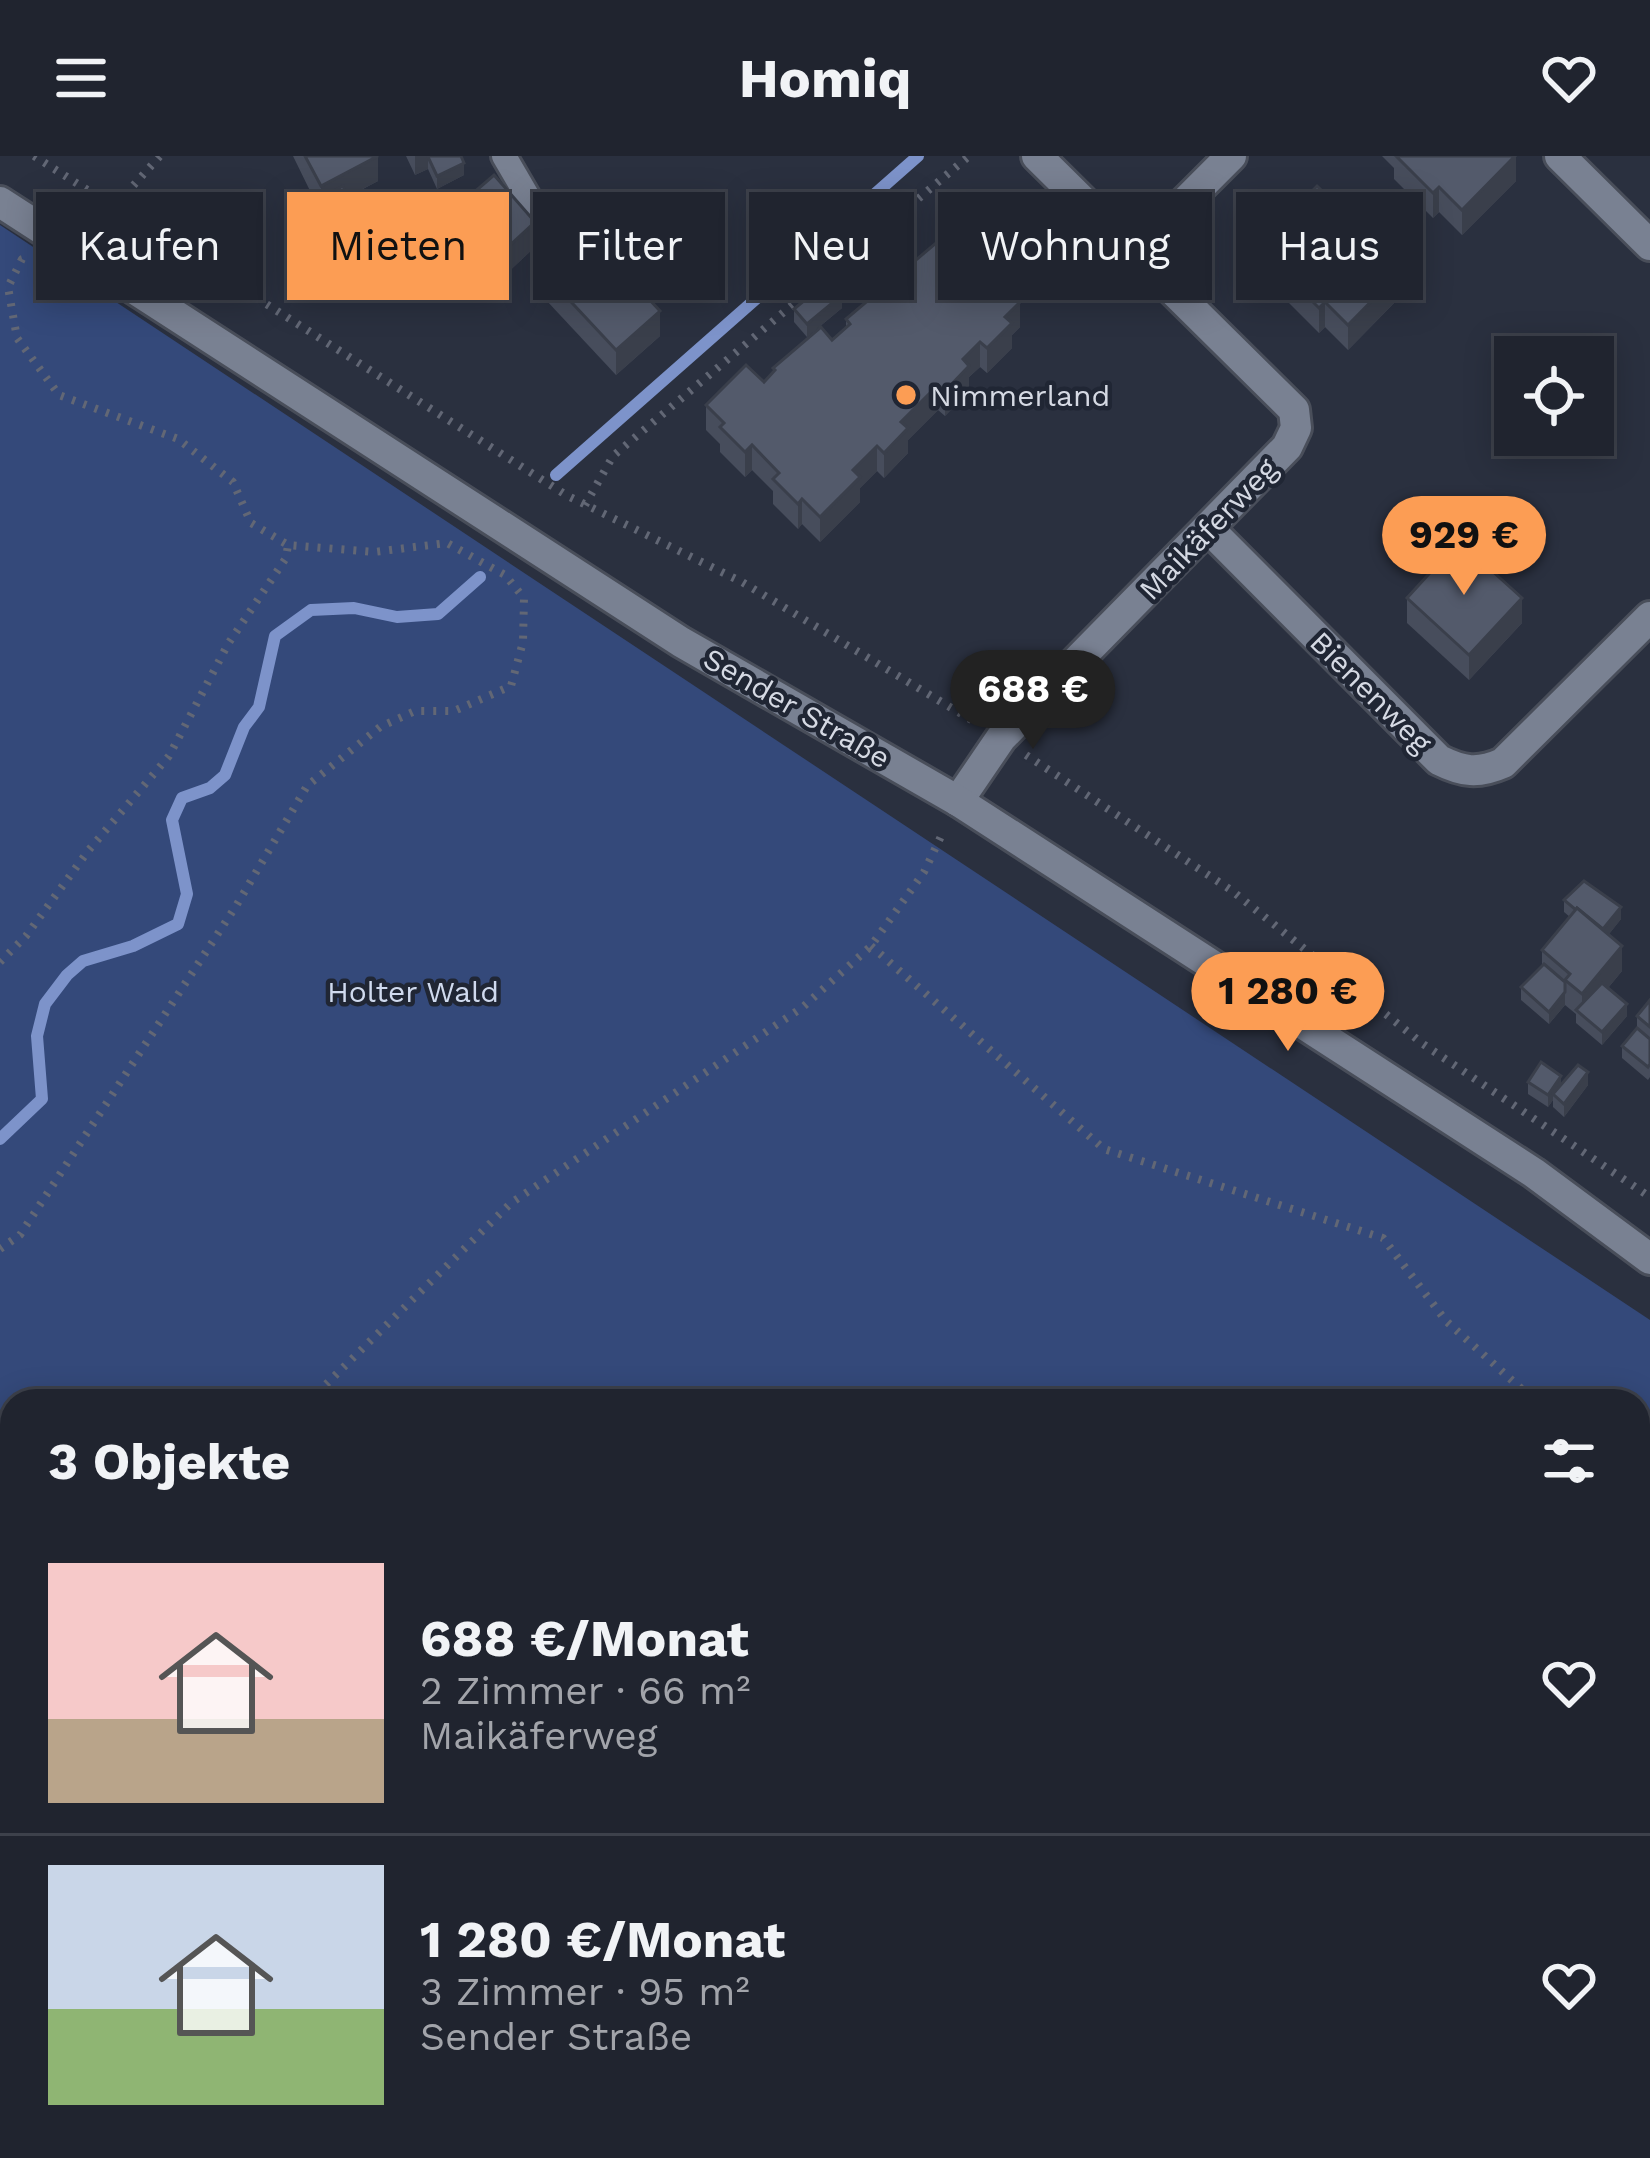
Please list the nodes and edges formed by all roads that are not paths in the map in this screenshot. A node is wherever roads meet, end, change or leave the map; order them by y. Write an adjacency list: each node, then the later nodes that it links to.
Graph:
1 (504, 156): 8 (lane)
2 (1036, 156): 5 (main road, Maikäferweg)
3 (1231, 156): 6 (main road)
4 (1560, 156): 9 (main road)
5 (1074, 192)
6 (1195, 192)
7 (0, 202): 13 (main road, Sender Straße)
8 (533, 206)
9 (1650, 245)
10 (1185, 300): 11 (main road, Maikäferweg)
11 (1210, 530): 12 (main road, Bienenweg); 13 (main road, Maikäferweg)
12 (1650, 617)
13 (958, 802): 14 (main road, Sender Straße)
14 (1650, 1259)

